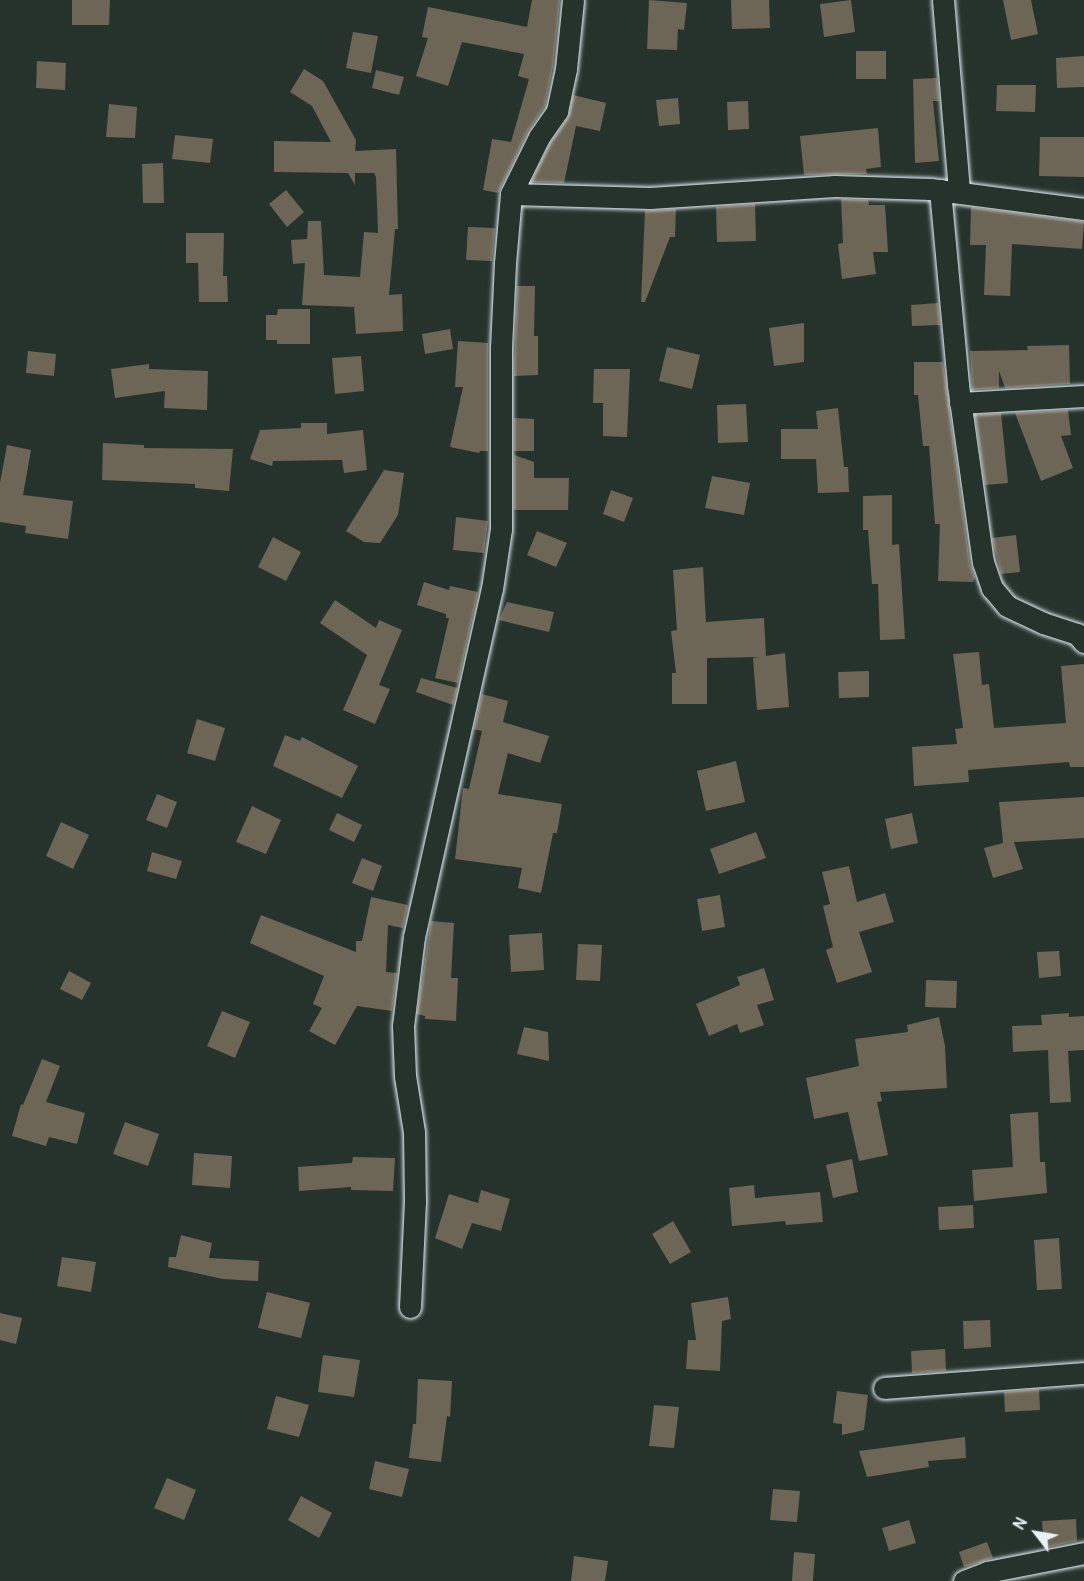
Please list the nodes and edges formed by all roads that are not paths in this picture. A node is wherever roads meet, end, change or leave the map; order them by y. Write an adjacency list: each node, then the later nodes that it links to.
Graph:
1 (573, 0): 4 (street)
2 (943, 0): 3 (street)
3 (949, 191): 4 (street); 5 (street); 7 (street)
4 (511, 194): 9 (street)
5 (1084, 208)
6 (1084, 396): 7 (street)
7 (960, 404): 8 (street)
8 (1084, 642)
9 (411, 1307)
10 (1084, 1373): 11 (street)
11 (884, 1388)
12 (1084, 1553): 13 (street)
13 (964, 1581)

